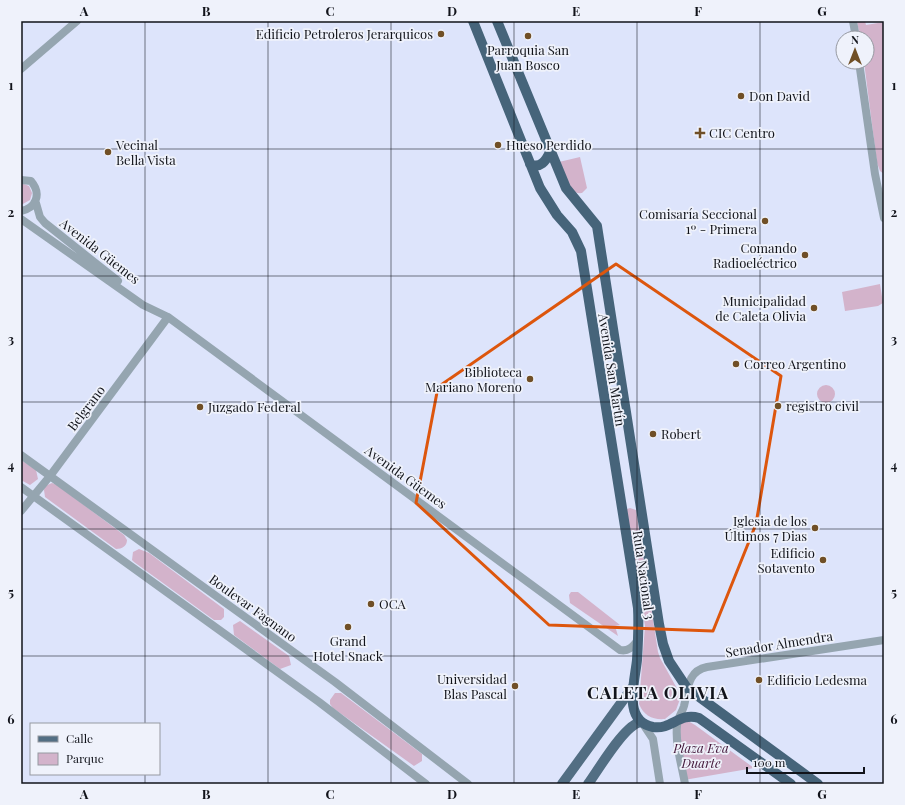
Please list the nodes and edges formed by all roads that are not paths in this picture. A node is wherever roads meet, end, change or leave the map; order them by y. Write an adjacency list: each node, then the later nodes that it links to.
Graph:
1 (77, 21): 4 (street)
2 (473, 21): 7 (highway)
3 (497, 21): 6 (highway)
4 (21, 69)
5 (860, 70): 9 (street)
6 (550, 152): 7 (highway); 20 (highway, Avenida San Martín)
7 (530, 164): 22 (highway, Avenida San Martín)
8 (21, 180): 11 (street, Avenida Güemes)
9 (878, 188): 10 (street); 13 (street)
10 (884, 198)
11 (36, 203): 12 (street); 15 (street, Avenida Güemes)
12 (21, 211)
13 (883, 217)
14 (21, 219): 15 (street, Avenida Güemes)
15 (158, 312): 16 (street, Avenida Güemes)
16 (168, 317): 18 (street, Belgrano); 24 (street, Avenida Güemes)
17 (21, 455): 18 (street, Boulevar Fagnano)
18 (50, 476): 21 (street, Belgrano); 31 (street, Boulevar Fagnano)
19 (21, 487): 21 (street)
20 (639, 491): 27 (highway, Ruta Nacional 3)
21 (32, 495): 23 (street, Belgrano); 30 (street)
22 (620, 506): 24 (highway, Ruta Nacional 3)
23 (21, 511)
24 (638, 640): 26 (highway, Ruta Nacional 3)
25 (884, 640): 27 (street, Senador Almendra)
26 (632, 688): 29 (highway, Ruta Nacional 3); 32 (main road)
27 (687, 688): 28 (street); 37 (highway)
28 (680, 718): 29 (highway); 35 (street); 36 (highway)
29 (641, 722): 33 (main road); 34 (street)
30 (426, 784)
31 (468, 784)
32 (562, 784)
33 (588, 784)
34 (660, 784)
35 (685, 784)
36 (791, 784)
37 (818, 784)

